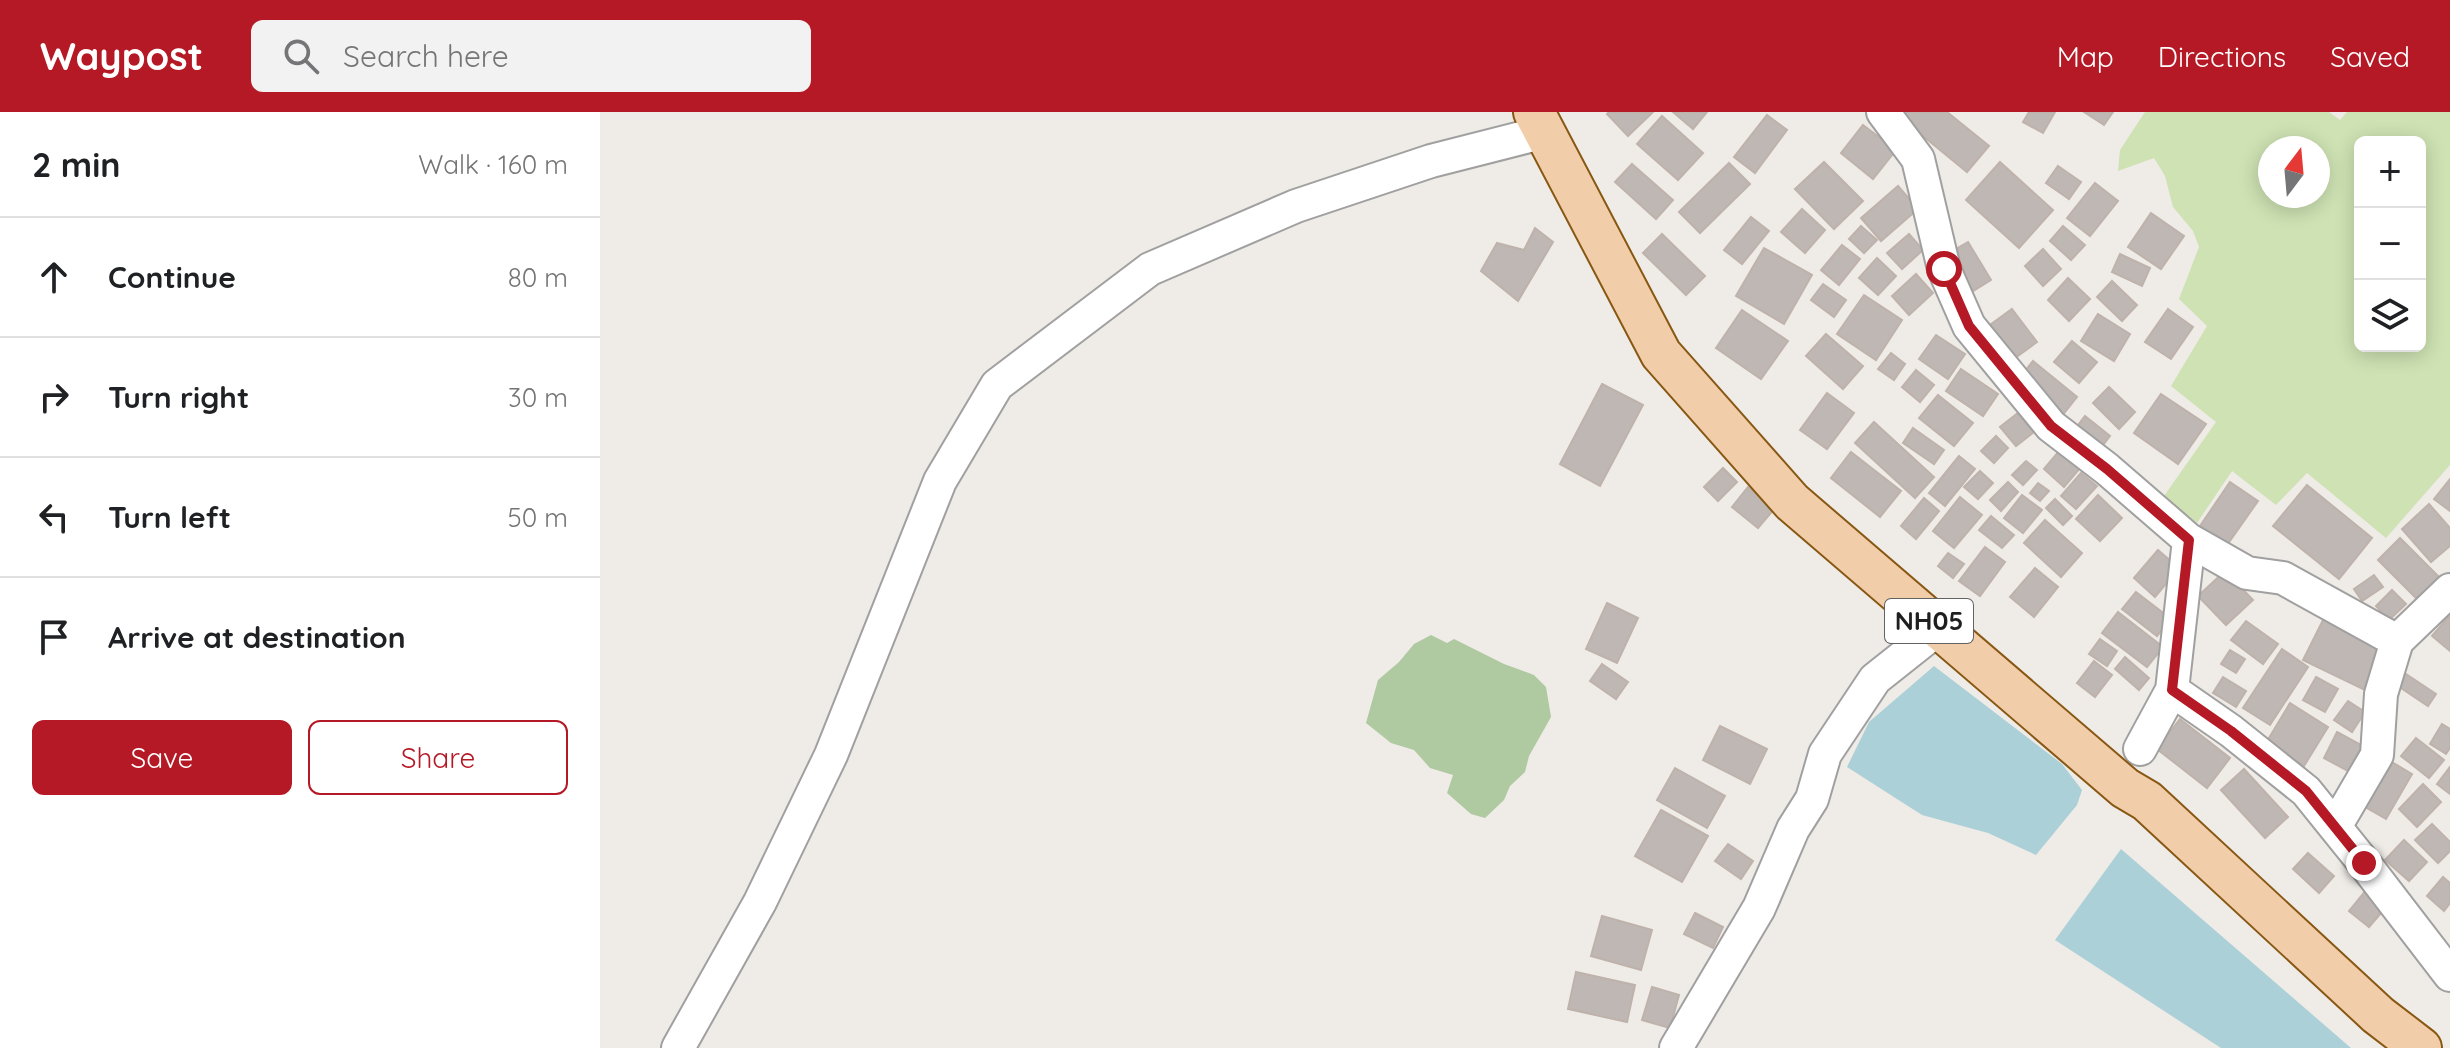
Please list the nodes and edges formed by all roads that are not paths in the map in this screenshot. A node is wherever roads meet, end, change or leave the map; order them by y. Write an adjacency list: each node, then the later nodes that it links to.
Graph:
1 (1883, 112): 3 (street)
2 (1539, 122): 5 (main road, NH05); 11 (street)
3 (2189, 540): 6 (street); 7 (street)
4 (2450, 590): 6 (street)
5 (1938, 629): 12 (street); 13 (main road, NH05)
6 (2397, 641): 9 (street)
7 (2172, 690): 8 (street); 9 (street)
8 (2140, 749)
9 (2335, 827): 10 (street)
10 (2450, 975)
11 (678, 1048)
12 (1676, 1048)
13 (2421, 1048)

